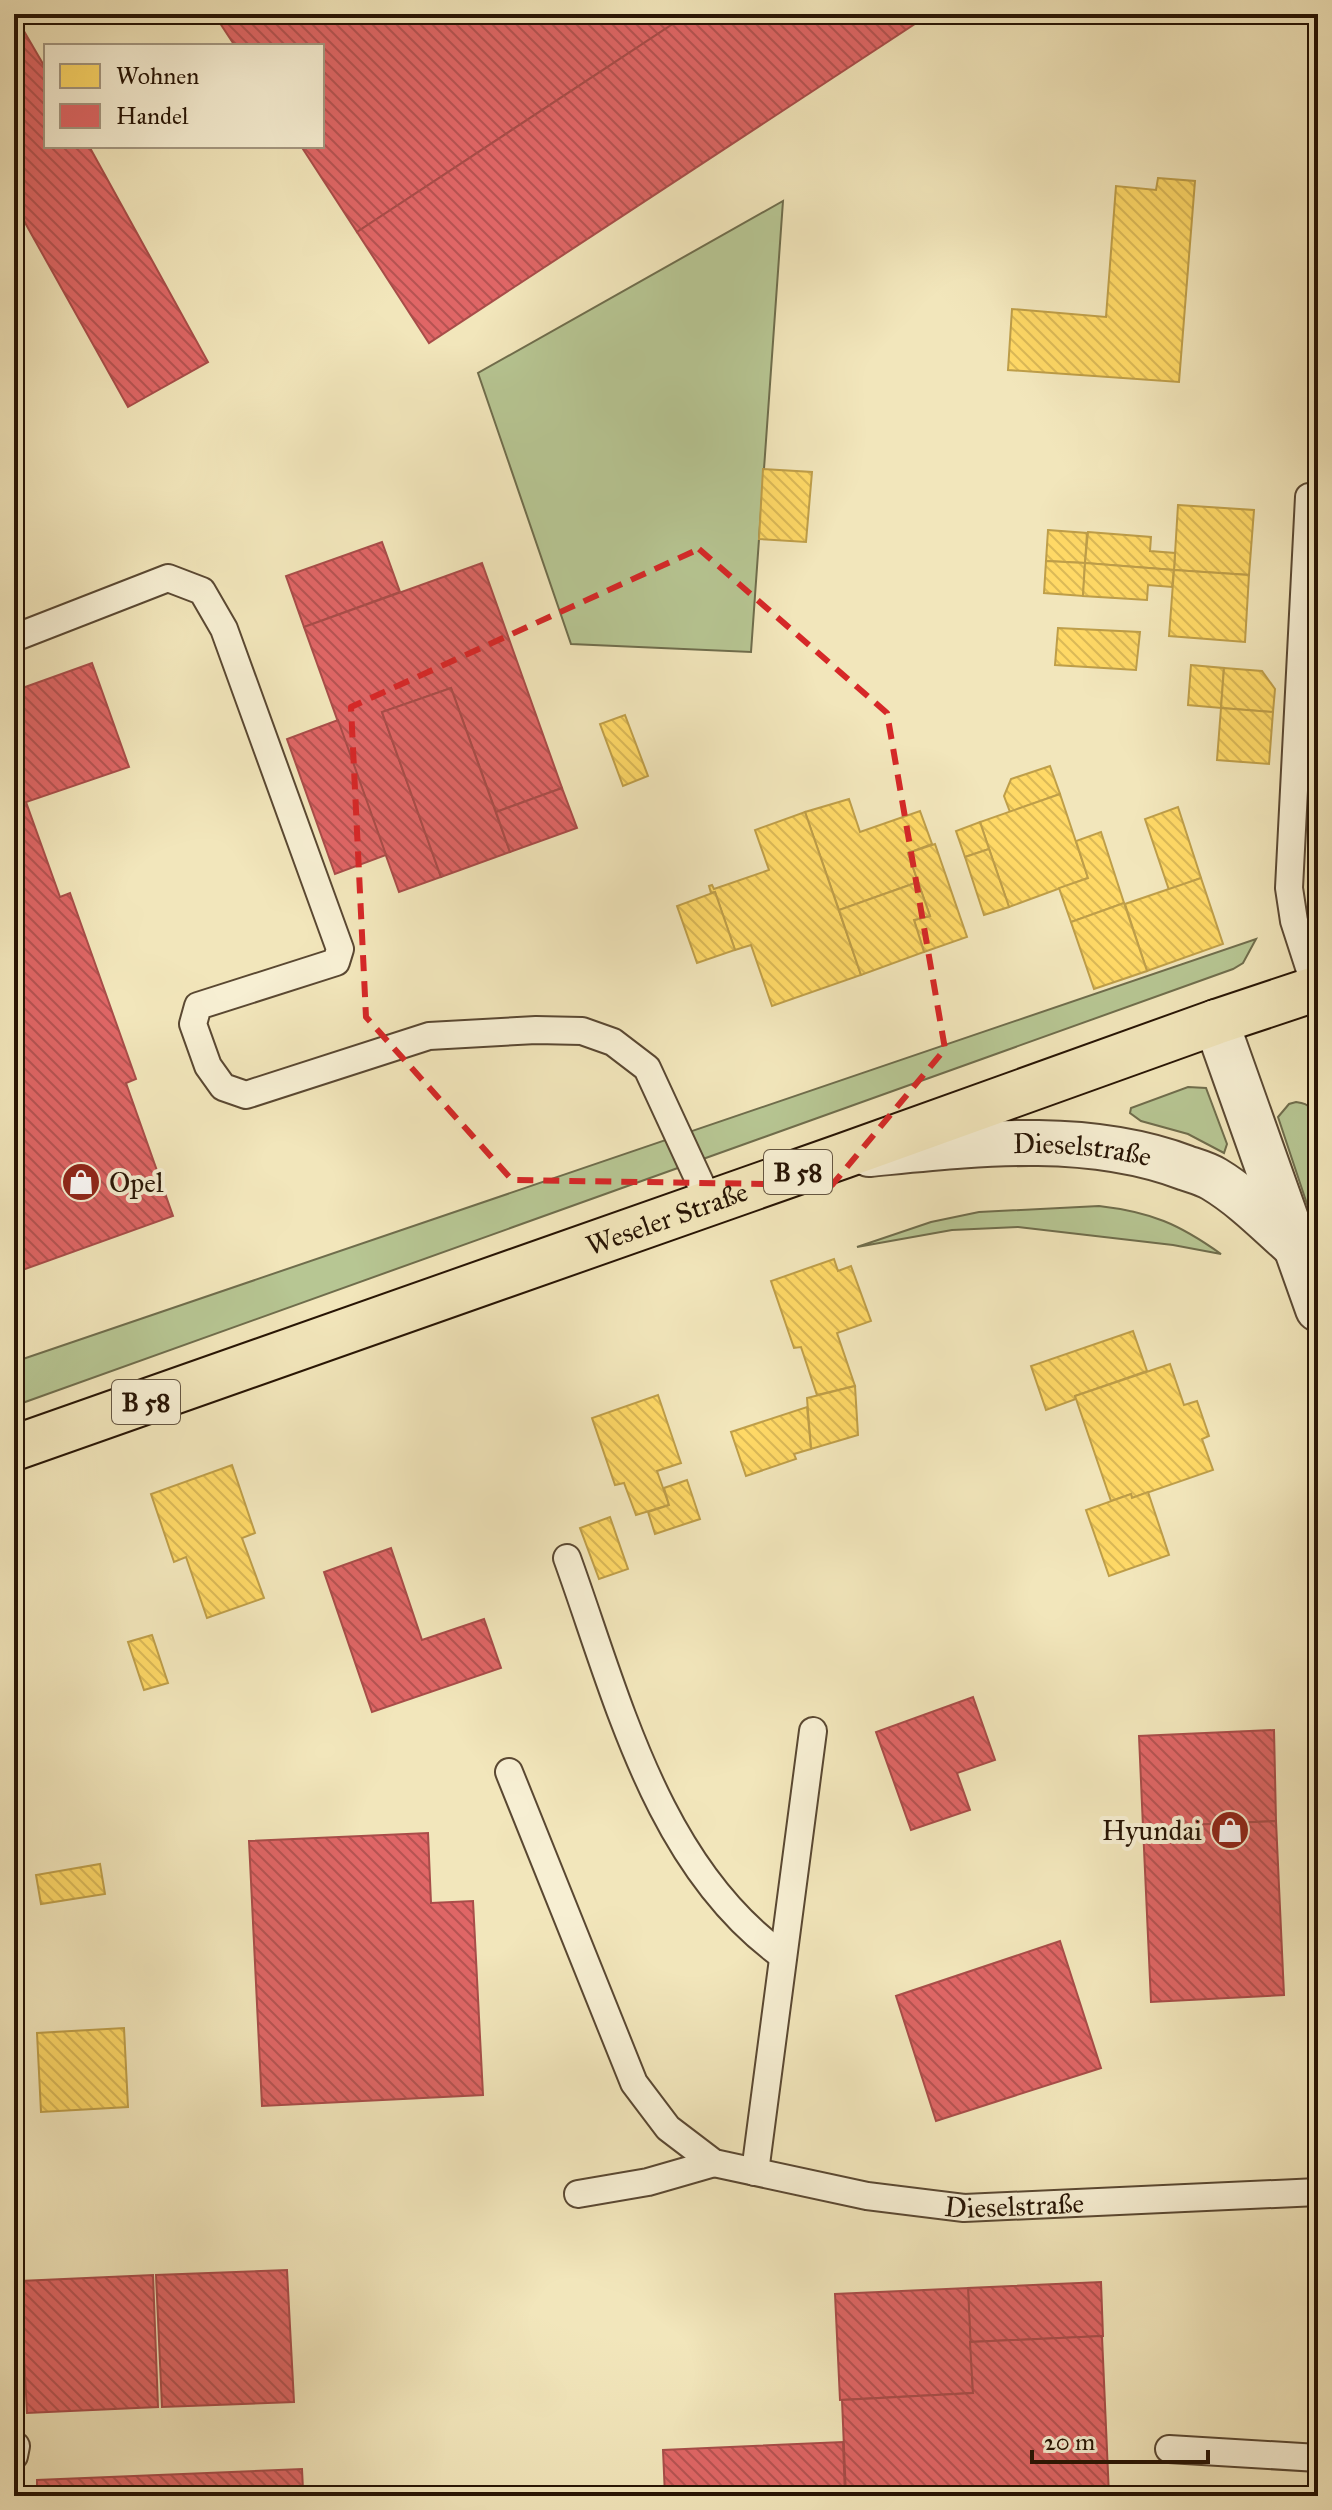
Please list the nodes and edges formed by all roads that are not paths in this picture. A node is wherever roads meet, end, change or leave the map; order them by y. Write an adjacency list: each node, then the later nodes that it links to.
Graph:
1 (1309, 497): 3 (lane)
2 (14, 638): 6 (lane)
3 (1317, 991): 4 (main road, Weseler Straße / B 58)
4 (1216, 1022): 5 (main road, Weseler Straße / B 58); 7 (street)
5 (843, 1156): 6 (main road, Weseler Straße / B 58); 7 (street, Dieselstraße)
6 (709, 1202): 9 (main road, Weseler Straße / B 58)
7 (1295, 1246): 8 (street)
8 (1318, 1309)
9 (14, 1448)
10 (567, 1558): 13 (lane)
11 (813, 1731): 13 (lane)
12 (509, 1772): 14 (lane)
13 (783, 1956): 15 (lane)
14 (714, 2163): 15 (lane, Dieselstraße); 17 (lane)
15 (755, 2172): 16 (lane, Dieselstraße)
16 (1318, 2192)
17 (578, 2194)
18 (1169, 2449): 19 (lane)
19 (1318, 2458)

